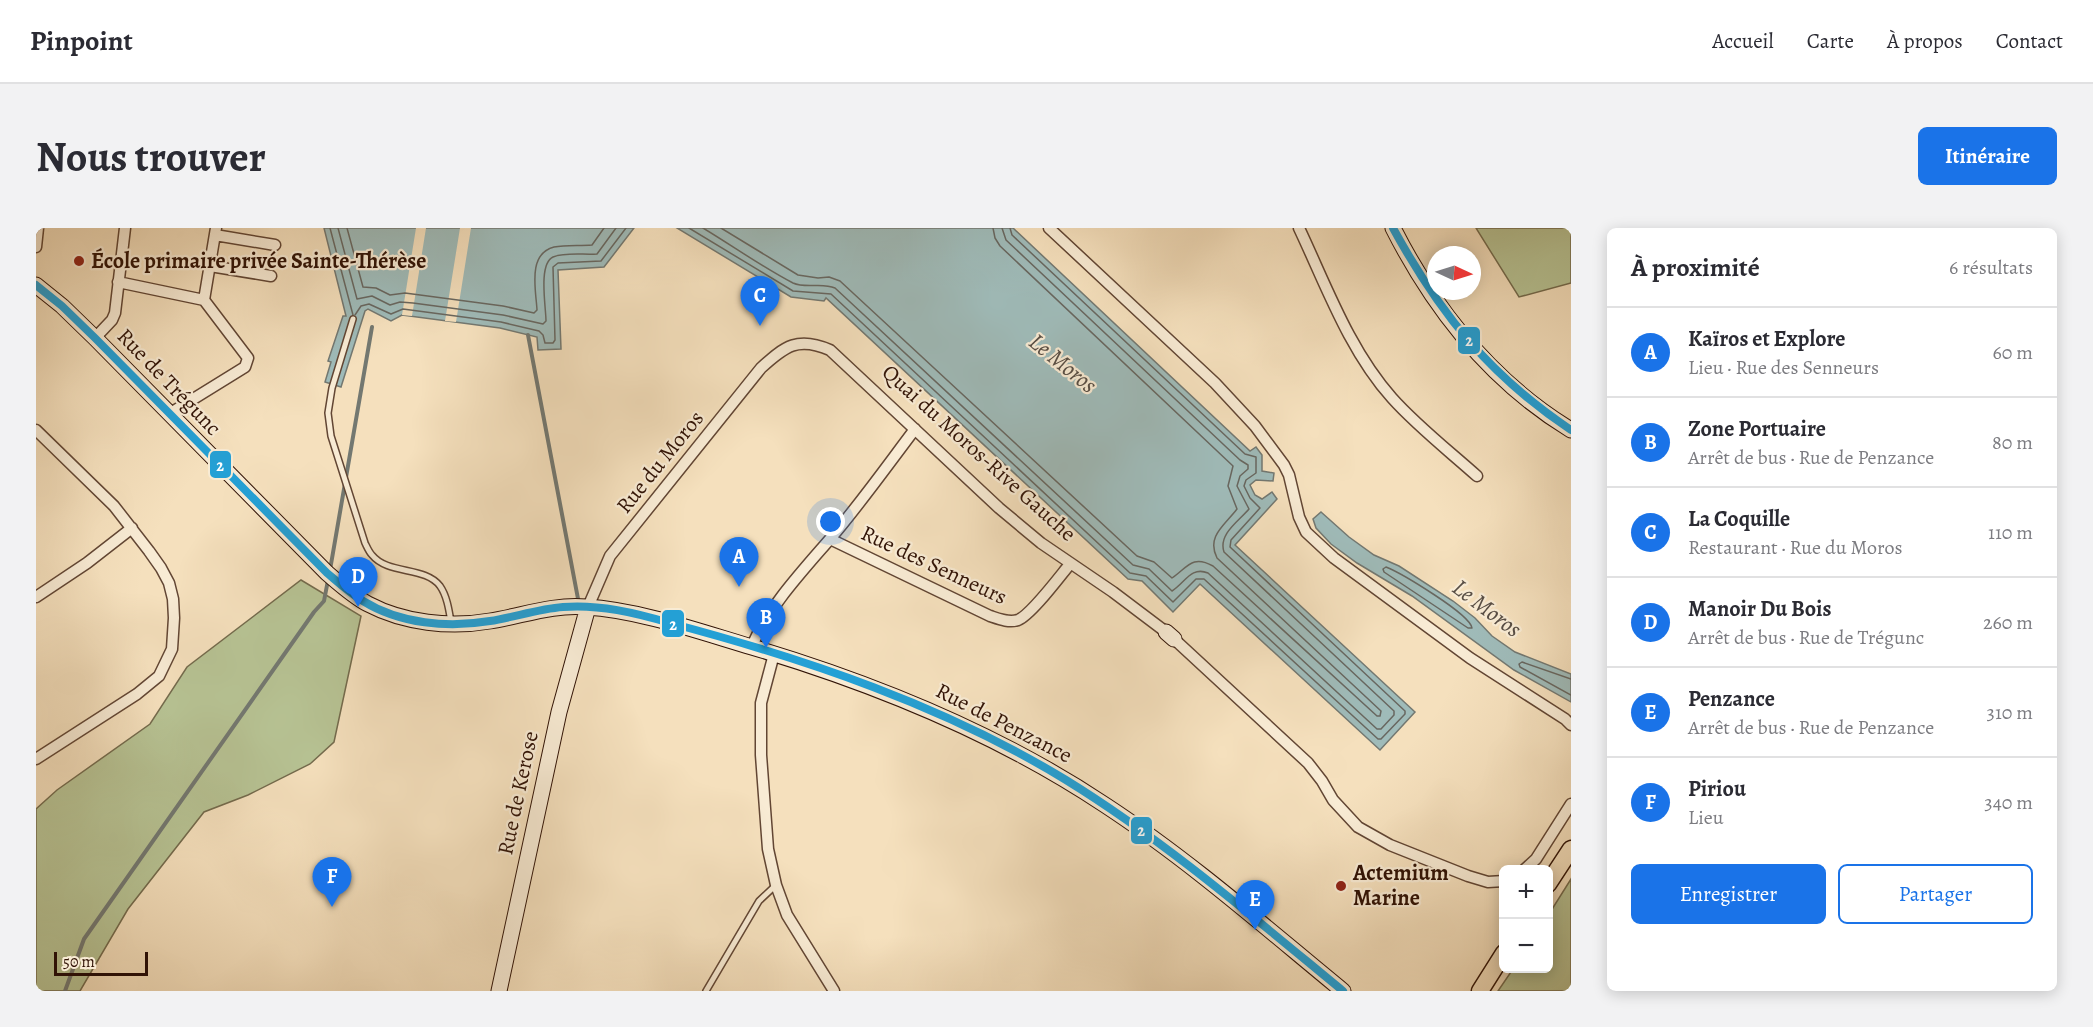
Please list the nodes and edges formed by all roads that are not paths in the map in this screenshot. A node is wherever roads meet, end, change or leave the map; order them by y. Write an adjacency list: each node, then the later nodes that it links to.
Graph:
1 (38, 228): 10 (street)
2 (125, 228): 13 (street)
3 (1049, 228): 8 (street)
4 (1067, 228): 8 (street)
5 (1299, 228): 23 (street)
6 (1393, 228): 21 (main road)
7 (216, 231): 9 (street); 11 (street)
8 (1059, 237): 32 (street)
9 (275, 245)
10 (36, 247)
11 (210, 266): 12 (street); 15 (street)
12 (271, 276)
13 (118, 282): 15 (street); 17 (street)
14 (36, 285): 17 (main road, Rue de Trégunc)
15 (204, 300): 19 (street)
16 (353, 319): 29 (lane)
17 (95, 338): 19 (main road, Rue de Trégunc)
18 (778, 351): 20 (street, Quai du Moros-Rive Gauche); 28 (street, Rue du Moros)
19 (169, 414): 29 (main road, Rue de Trégunc)
20 (915, 429): 25 (street, Rue des Senneurs); 26 (street, Quai du Moros-Rive Gauche)
21 (1571, 429)
22 (37, 432): 24 (street)
23 (1477, 476)
24 (132, 528): 27 (street); 33 (street)
25 (830, 539): 26 (street, Rue des Senneurs); 30 (street, Rue des Senneurs)
26 (1070, 564): 38 (street, Quai du Moros-Rive Gauche)
27 (36, 597)
28 (588, 607): 29 (main road, Rue de Trégunc); 30 (main road, Rue de Penzance); 41 (main road, Rue de Kerose)
29 (451, 623)
30 (752, 647): 31 (main road, Rue de Penzance)
31 (774, 654): 39 (street); 44 (main road, Rue de Penzance)
32 (1571, 725)
33 (36, 759)
34 (1571, 804): 36 (street)
35 (1571, 849): 37 (main road)
36 (1529, 865)
37 (1553, 876)
38 (1499, 881)
39 (776, 885): 42 (lane); 43 (street)
40 (1499, 961): 45 (main road)
41 (499, 991)
42 (706, 991)
43 (834, 991)
44 (1343, 991)
45 (1480, 991)

